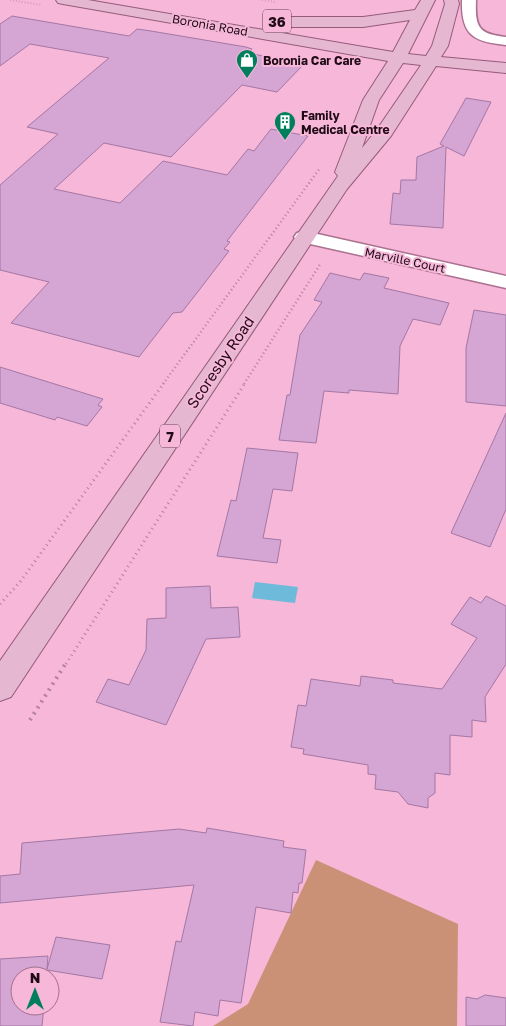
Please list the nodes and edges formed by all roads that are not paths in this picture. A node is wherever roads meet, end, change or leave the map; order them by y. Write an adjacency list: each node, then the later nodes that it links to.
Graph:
1 (63, 0): 13 (main road, Boronia Road / 36)
2 (148, 0): 5 (main road, Boronia Road)
3 (451, 0): 12 (main road, Scoresby Road / 7)
4 (469, 0): 11 (street)
5 (172, 4)
6 (425, 7): 8 (main road); 10 (main road, Scoresby Road / 7)
7 (266, 20): 8 (main road, Boronia Road / 36)
8 (284, 22): 9 (main road, Boronia Road / 36)
9 (366, 35)
10 (400, 40): 12 (main road); 15 (main road, Scoresby Road / 7)
11 (506, 41)
12 (440, 46): 14 (main road); 16 (main road, Scoresby Road / 7)
13 (344, 49): 15 (main road, Boronia Road / 36); 19 (main road)
14 (506, 51)
15 (398, 58): 16 (main road, Boronia Road / 36); 19 (main road, Scoresby Road / 7)
16 (432, 62): 17 (main road, Boronia Road / 36); 18 (main road, Scoresby Road / 7)
17 (506, 69): 18 (main road)
18 (410, 95): 20 (main road, Scoresby Road / 7)
19 (371, 100): 20 (main road, Scoresby Road / 7)
20 (340, 186): 21 (main road, Scoresby Road / 7)
21 (304, 237): 22 (street, Marville Court); 23 (main road, Scoresby Road / 7)
22 (506, 282)
23 (0, 687)

